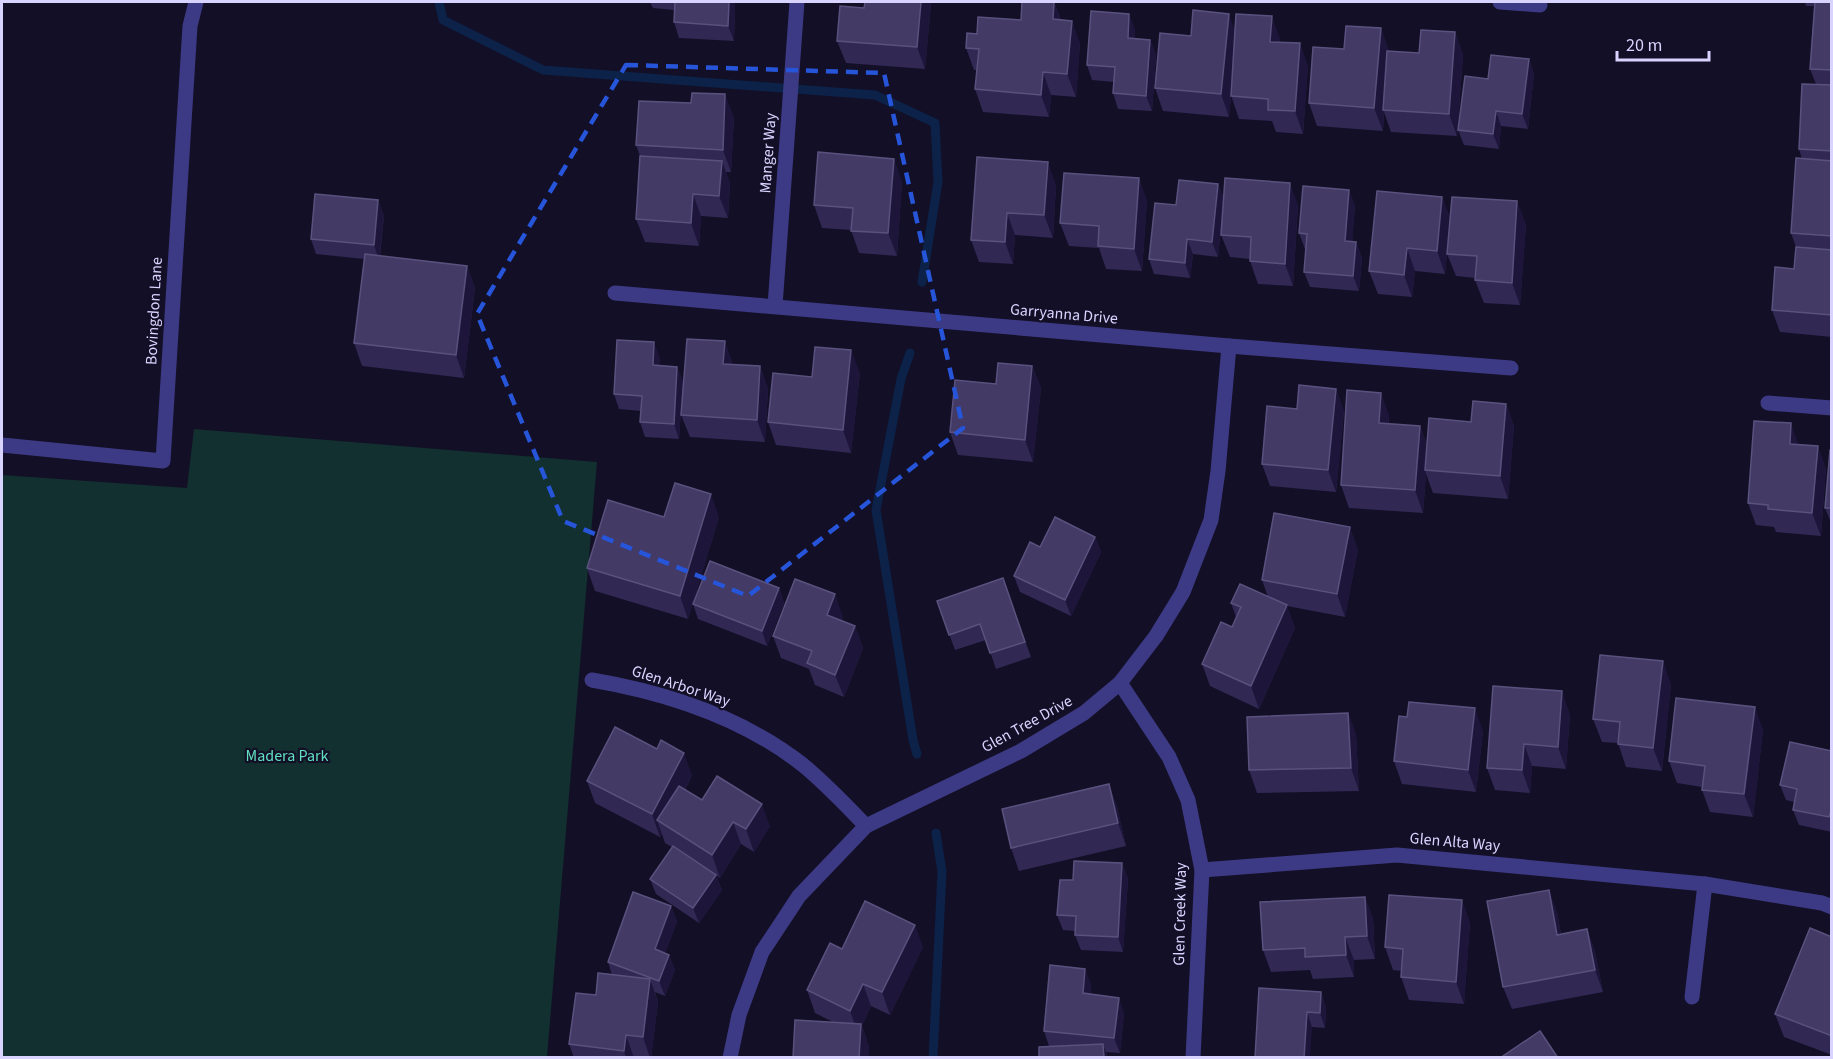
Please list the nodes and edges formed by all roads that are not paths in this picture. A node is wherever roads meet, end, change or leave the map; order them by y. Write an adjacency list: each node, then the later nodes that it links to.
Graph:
1 (196, 2): 11 (street, Bovingdon Lane)
2 (797, 2): 6 (street, Manger Way)
3 (1500, 2): 4 (street)
4 (1540, 4)
5 (615, 293): 6 (street, Garryanna Drive)
6 (774, 306): 7 (street, Garryanna Drive)
7 (1228, 346): 8 (street, Garryanna Drive); 13 (street, Glen Tree Drive)
8 (1511, 368)
9 (1768, 403): 10 (street)
10 (1832, 408)
11 (2, 445)
12 (592, 680): 14 (street, Glen Arbor Way)
13 (1120, 683): 14 (street, Glen Tree Drive); 15 (street, Glen Creek Way)
14 (866, 826): 19 (street, Glen Tree Drive)
15 (1202, 870): 16 (street, Glen Alta Way); 20 (street, Glen Creek Way)
16 (1705, 884): 17 (street, Glen Alta Way); 18 (street)
17 (1832, 907)
18 (1692, 998)
19 (730, 1058)
20 (1193, 1058)

